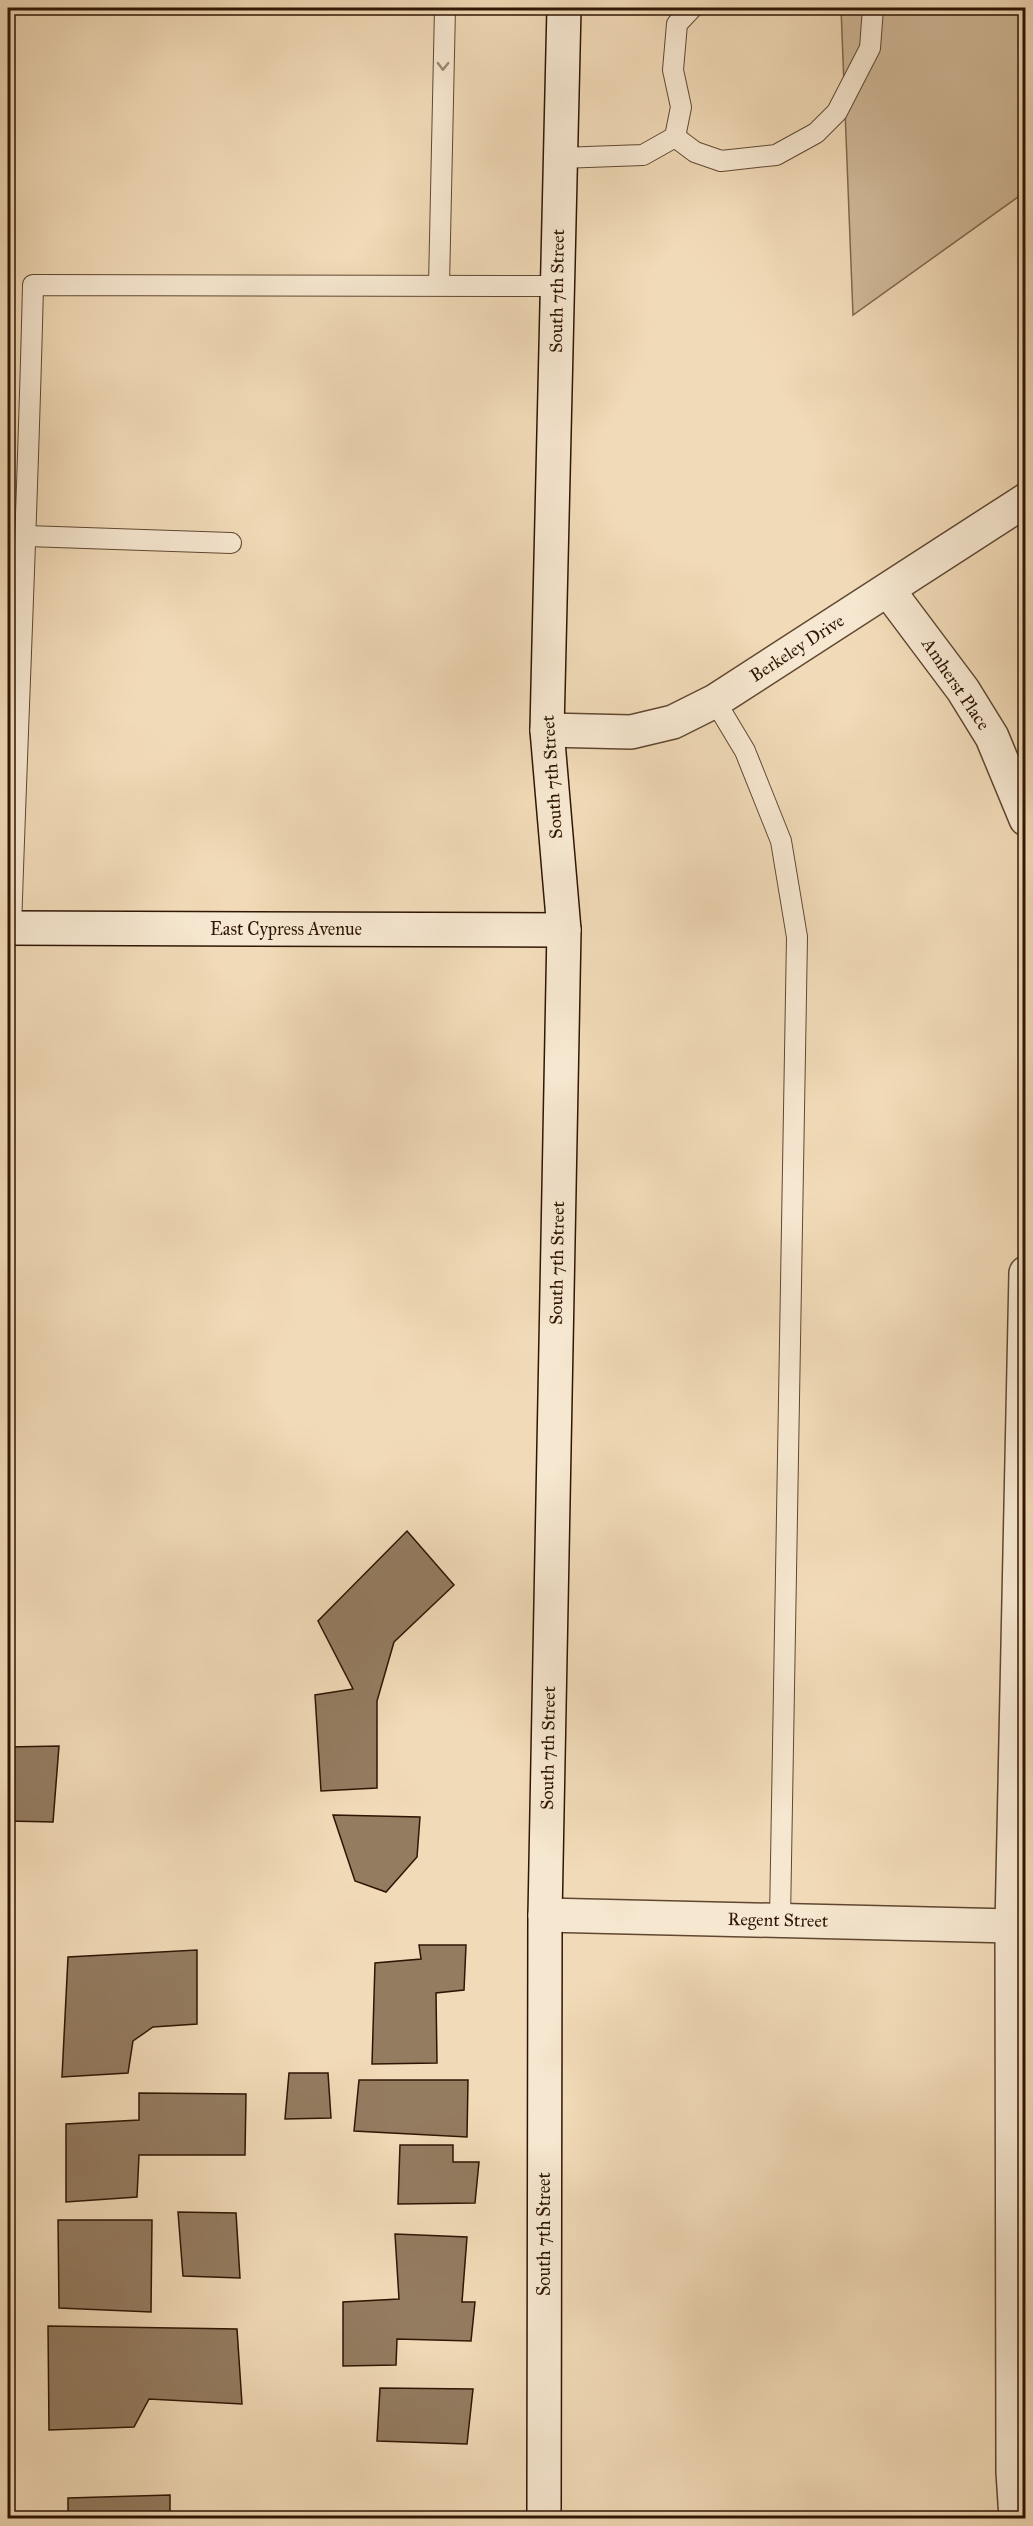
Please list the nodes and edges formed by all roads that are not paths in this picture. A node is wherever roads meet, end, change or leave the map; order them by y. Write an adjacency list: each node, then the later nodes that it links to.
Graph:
1 (445, 8): 7 (lane, one-way to 7)
2 (564, 8): 6 (street, South 7th Street)
3 (692, 8): 5 (lane)
4 (873, 8): 5 (lane)
5 (675, 137): 6 (lane)
6 (560, 158): 8 (street, South 7th Street)
7 (439, 285): 8 (lane); 10 (lane)
8 (557, 286): 15 (street, South 7th Street)
9 (1026, 500): 12 (street, Berkeley Drive)
10 (27, 537): 11 (lane); 13 (lane)
11 (231, 543)
12 (888, 590): 14 (street, Berkeley Drive); 16 (street, Amherst Place)
13 (14, 637): 17 (lane)
14 (715, 701): 15 (street, Berkeley Drive); 21 (lane)
15 (547, 730): 18 (street, South 7th Street)
16 (1026, 819)
17 (9, 928): 18 (street, East Cypress Avenue)
18 (564, 930): 20 (street, South 7th Street)
19 (1026, 1273): 22 (street)
20 (545, 1915): 21 (street, Regent Street); 23 (street, South 7th Street)
21 (780, 1919): 22 (street, Regent Street)
22 (1011, 1926): 24 (street)
23 (544, 2518)
24 (1016, 2518)

